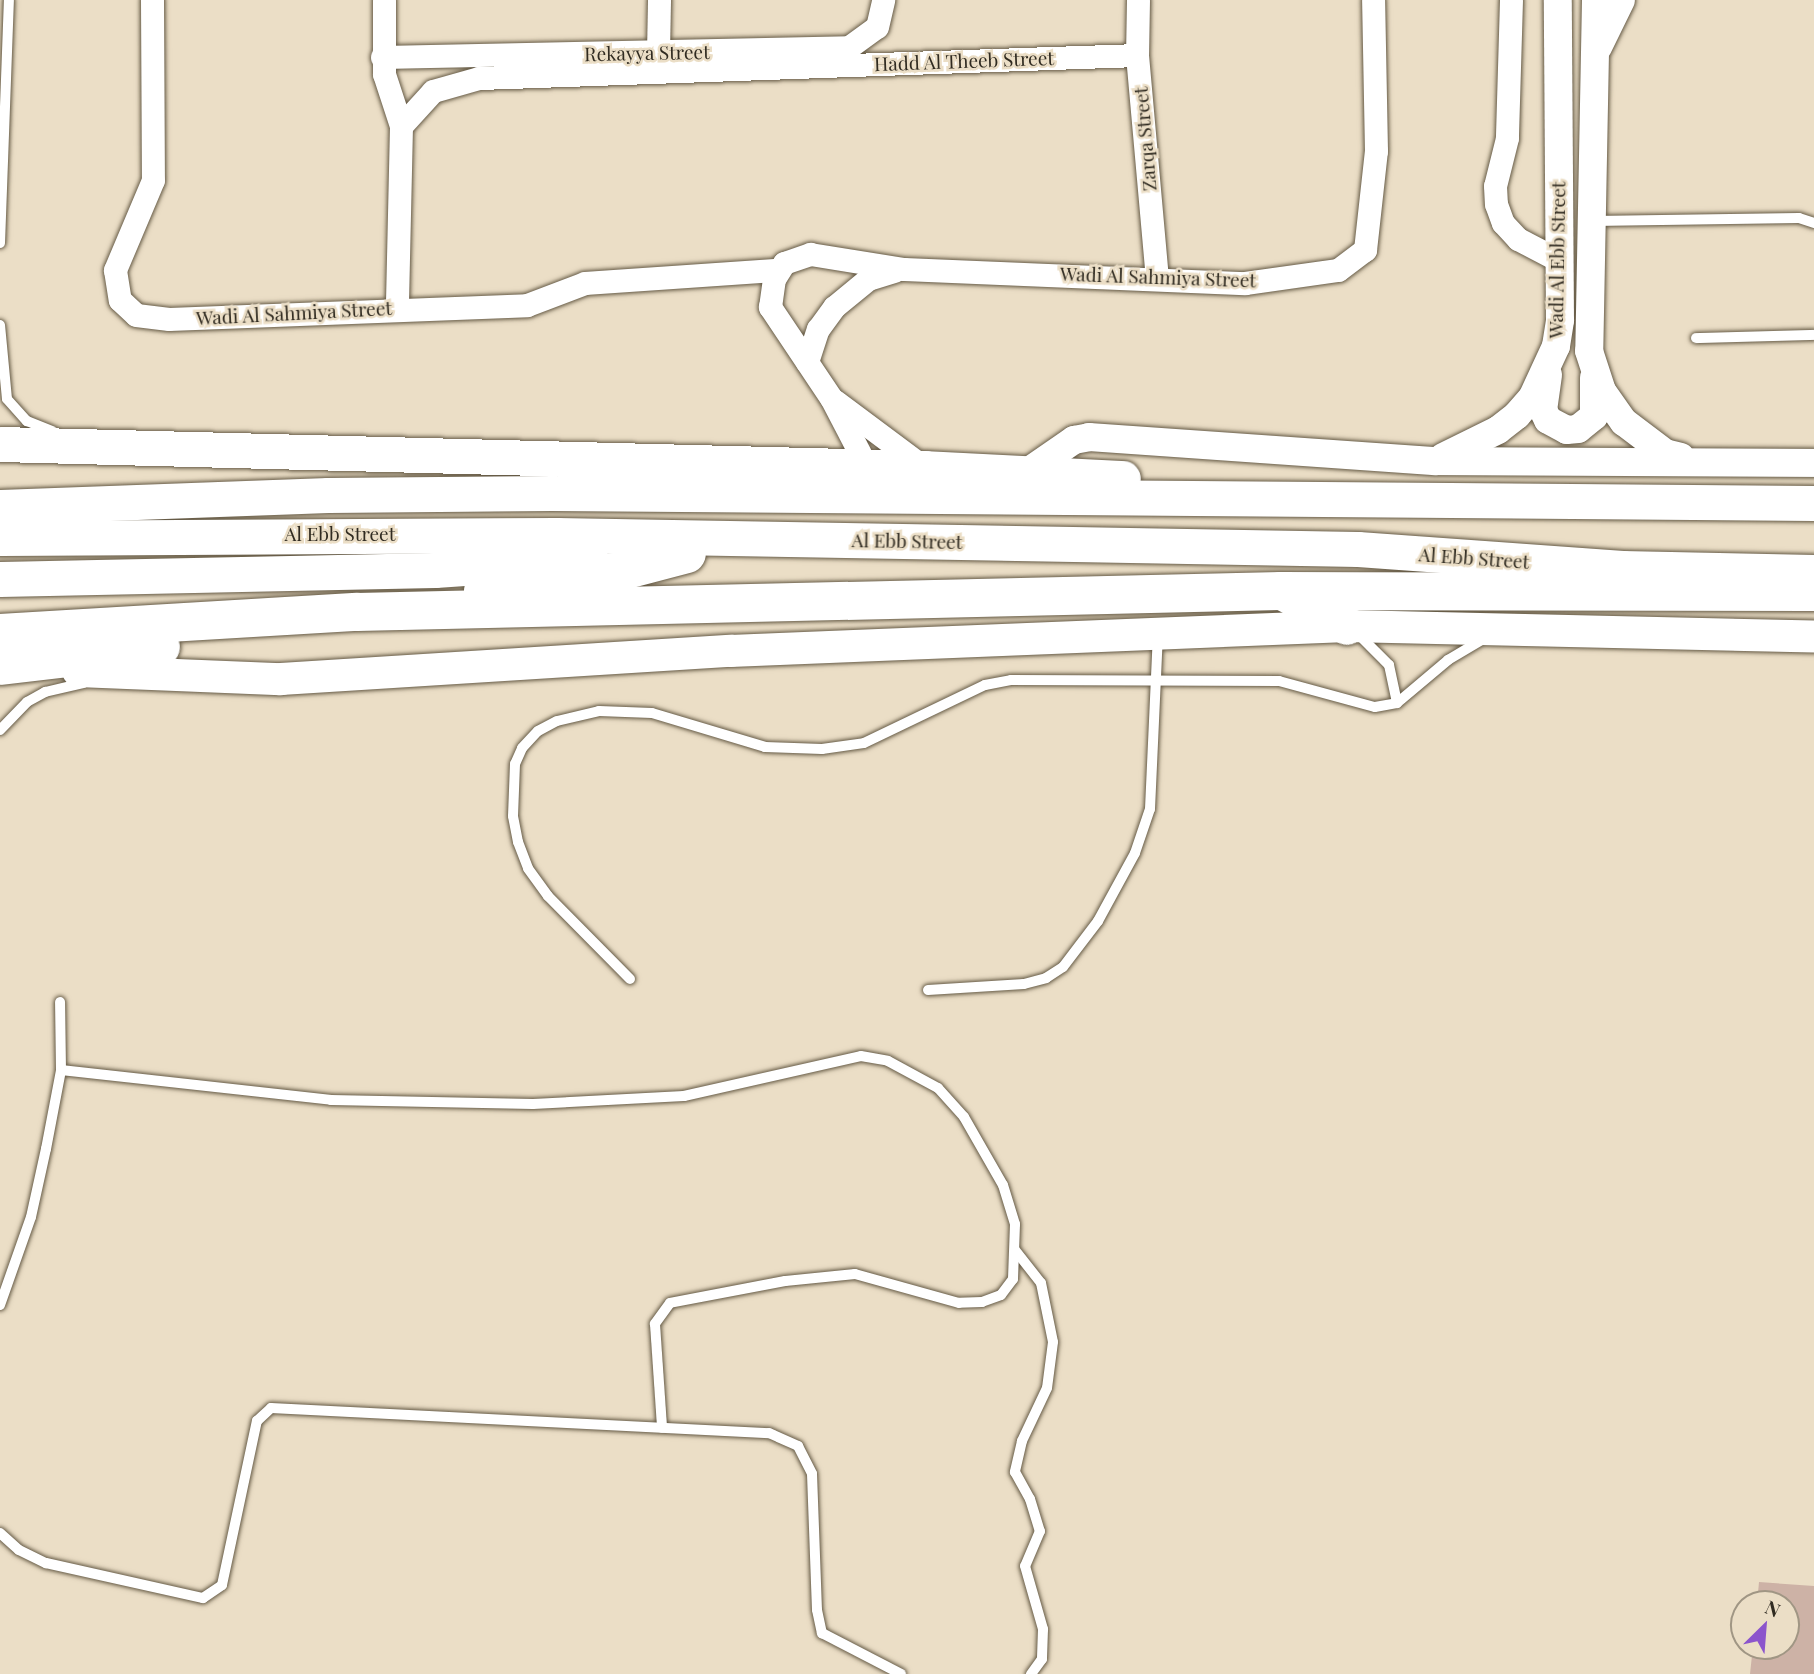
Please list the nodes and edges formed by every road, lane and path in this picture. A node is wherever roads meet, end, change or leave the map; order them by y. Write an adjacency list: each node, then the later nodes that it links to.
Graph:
1 (9, 0): 20 (lane)
2 (152, 0): 25 (street, Wadi Al Sahmiya Street)
3 (384, 0): 15 (street)
4 (659, 0): 12 (street)
5 (883, 0): 16 (street, Rekayya Street)
6 (1138, 0): 14 (street, Zarqa Street)
7 (1373, 0): 24 (street, Wadi Al Sahmiya Street)
8 (1511, 0): 21 (street)
9 (1558, 0): 21 (street, Wadi Al Ebb Street)
10 (1596, 0): 13 (street, Wadi Al Ebb Street)
11 (1621, 0): 13 (street, Wadi Al Ebb Street)
12 (658, 53): 15 (street, Rekayya Street); 16 (street, Rekayya Street)
13 (1595, 53): 18 (street, Wadi Al Ebb Street)
14 (1137, 55): 16 (street, Hadd Al Theeb Street); 24 (street, Zarqa Street)
15 (382, 57): 17 (street)
16 (789, 58): 17 (street, Hadd Al Theeb Street)
17 (401, 126): 25 (street)
18 (1591, 221): 19 (lane); 31 (street, Wadi Al Ebb Street)
19 (1814, 223)
20 (0, 243)
21 (1560, 261): 29 (street, Wadi Al Ebb Street)
22 (904, 269): 23 (street, Wadi Al Sahmiya Street); 24 (street, Wadi Al Sahmiya Street); 30 (street, Wadi Al Sahmiya Street)
23 (778, 270): 25 (street, Wadi Al Sahmiya Street); 30 (street)
24 (1157, 278)
25 (397, 308)
26 (0, 325): 34 (lane)
27 (1814, 335): 28 (lane)
28 (1696, 338)
29 (1552, 359): 31 (street); 35 (street, Wadi Al Ebb Street)
30 (807, 362): 32 (street)
31 (1593, 368): 36 (street, Wadi Al Ebb Street)
32 (831, 398): 38 (street); 39 (street)
33 (0, 444): 34 (main road)
34 (129, 450): 39 (main road)
35 (1436, 461): 36 (street); 40 (street)
36 (1694, 461): 37 (street)
37 (1814, 463)
38 (925, 467): 39 (main road); 40 (main road)
39 (868, 469)
40 (1029, 471): 41 (main road)
41 (1445, 498): 42 (main road, Al Ebb Street); 43 (main road, Al Ebb Street)
42 (1814, 503)
43 (0, 506)
44 (0, 538): 45 (main road, Al Ebb Street)
45 (756, 538): 46 (main road); 48 (main road, Al Ebb Street)
46 (687, 554): 50 (main road); 53 (highway)
47 (1814, 562): 48 (main road)
48 (1736, 572): 49 (main road, Al Ebb Street)
49 (1814, 572)
50 (0, 579)
51 (1281, 591): 52 (highway); 54 (highway); 55 (highway)
52 (1814, 592)
53 (357, 612): 54 (highway); 57 (highway)
54 (430, 613): 60 (highway)
55 (1347, 626): 56 (main road); 58 (main road); 63 (lane)
56 (1500, 631): 59 (main road); 63 (lane)
57 (0, 633)
58 (1158, 634): 61 (main road); 62 (lane)
59 (1814, 637)
60 (0, 668): 61 (main road)
61 (106, 671): 64 (lane)
62 (1157, 680): 63 (lane); 65 (lane); 66 (lane)
63 (1397, 703)
64 (0, 730)
65 (630, 979)
66 (928, 990)
67 (60, 1002): 68 (lane)
68 (61, 1070): 69 (lane); 70 (lane)
69 (1015, 1250): 71 (lane); 74 (lane)
70 (0, 1305)
71 (662, 1428): 72 (lane); 73 (lane)
72 (0, 1533)
73 (901, 1674)
74 (1031, 1674)

